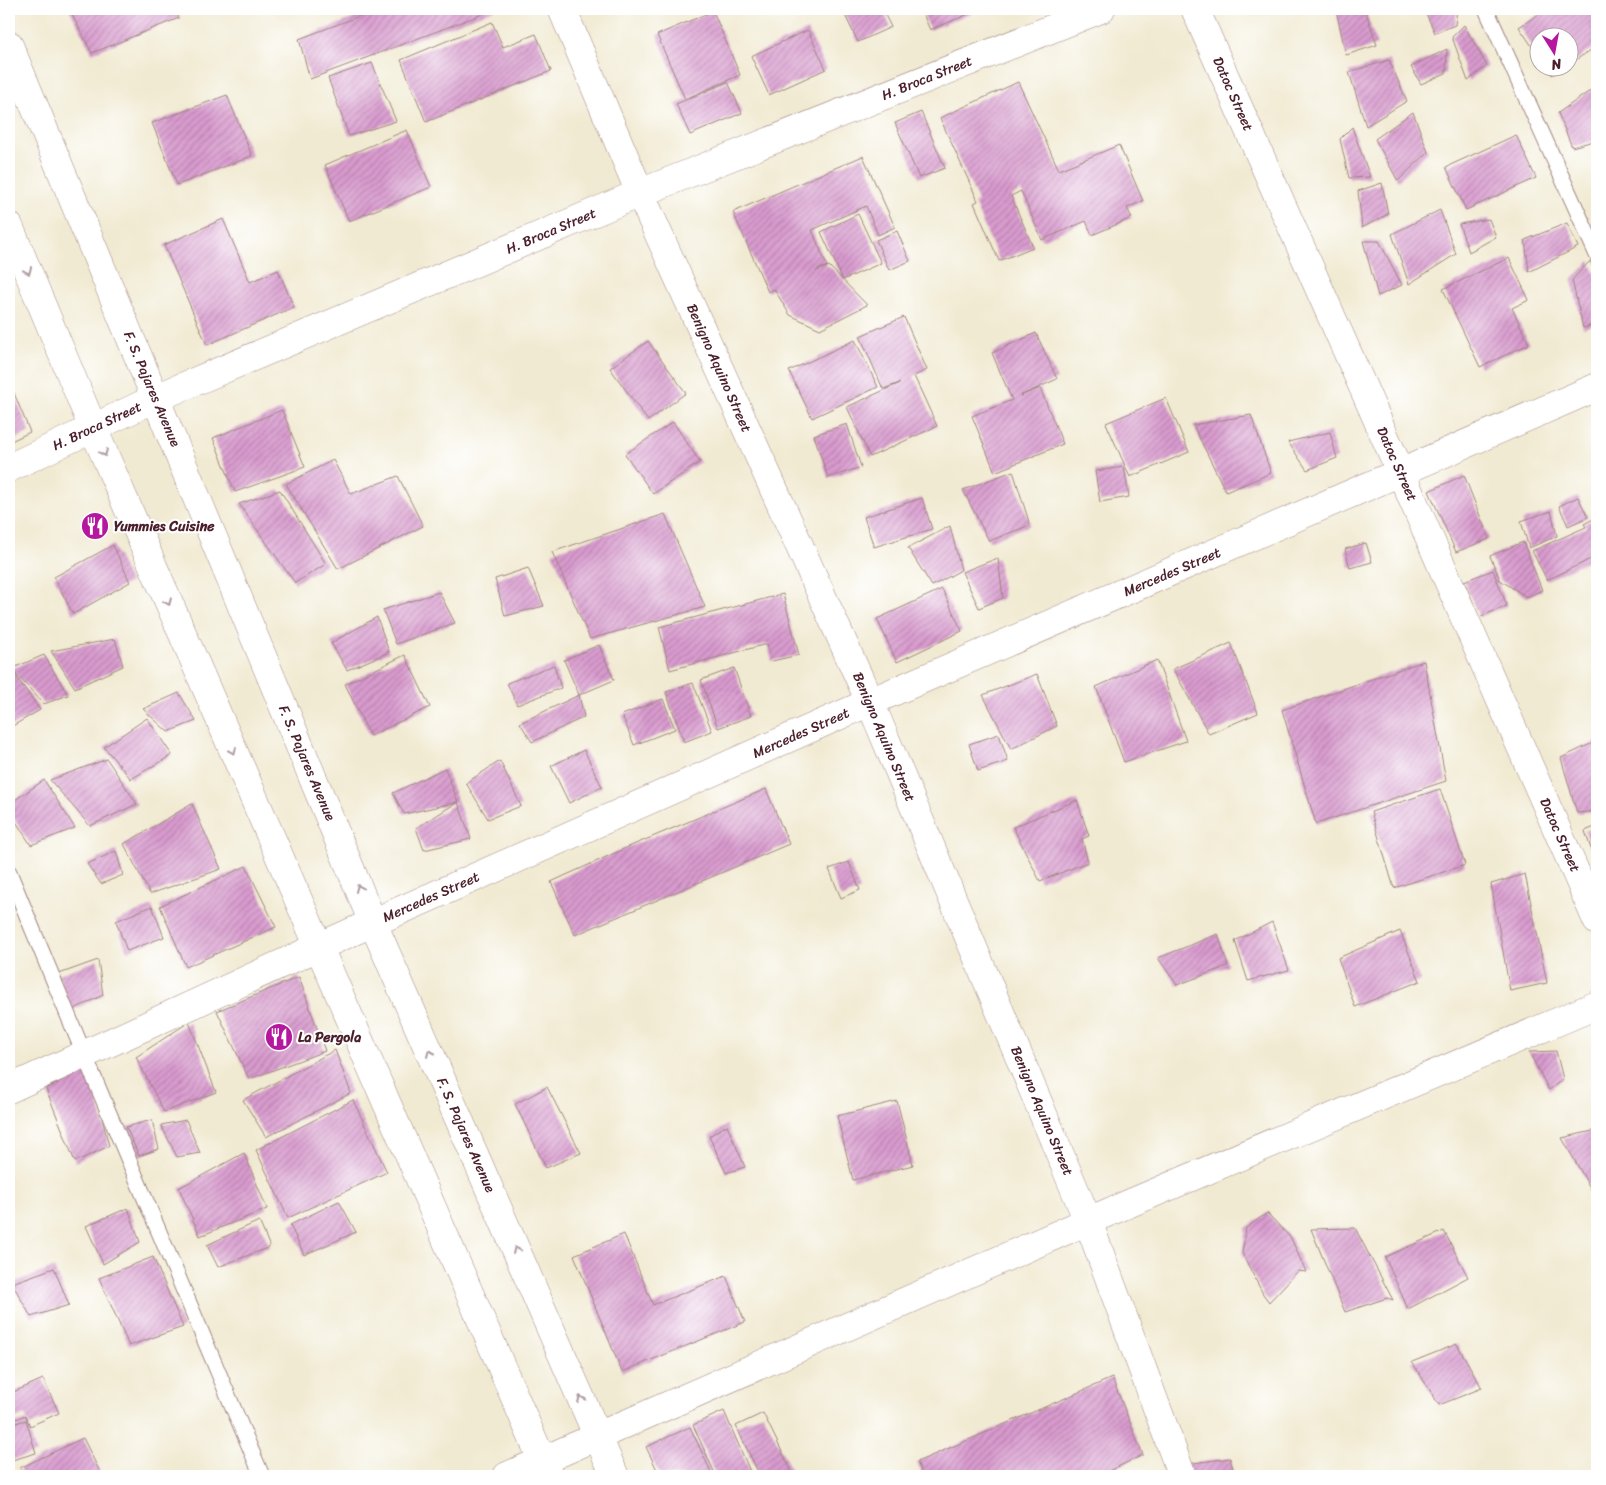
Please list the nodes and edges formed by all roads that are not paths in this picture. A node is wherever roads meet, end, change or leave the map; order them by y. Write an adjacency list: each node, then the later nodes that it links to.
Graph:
1 (562, 9): 6 (street, Benigno Aquino Street)
2 (1100, 9): 6 (street, H. Broca Street)
3 (1195, 9): 13 (street, Datoc Street)
4 (1486, 9): 8 (lane)
5 (9, 45): 10 (street, F. S. Pajares Avenue)
6 (640, 193): 10 (street, H. Broca Street); 14 (street, Benigno Aquino Street)
7 (9, 226): 11 (street, one-way to 11)
8 (1597, 254)
9 (1597, 387): 13 (street, Mercedes Street)
10 (156, 398): 11 (street, H. Broca Street); 17 (street, F. S. Pajares Avenue, one-way to 10)
11 (93, 428): 12 (street, H. Broca Street); 18 (street, one-way to 18)
12 (9, 468)
13 (1401, 473): 14 (street, Mercedes Street); 16 (street, Datoc Street)
14 (870, 702): 17 (street, Mercedes Street); 22 (street, Benigno Aquino Street)
15 (9, 872): 20 (lane)
16 (1597, 921)
17 (373, 923): 18 (street, Mercedes Street); 23 (street, F. S. Pajares Avenue, one-way to 17)
18 (318, 947): 20 (street, Mercedes Street); 24 (street)
19 (1597, 1005): 22 (street)
20 (84, 1054): 21 (street, Mercedes Street); 25 (lane)
21 (9, 1088)
22 (1088, 1221): 23 (street); 28 (street, Benigno Aquino Street)
23 (598, 1436): 24 (street); 27 (street, F. S. Pajares Avenue)
24 (545, 1469): 26 (street)
25 (262, 1476)
26 (507, 1476)
27 (614, 1476)
28 (1182, 1476)

